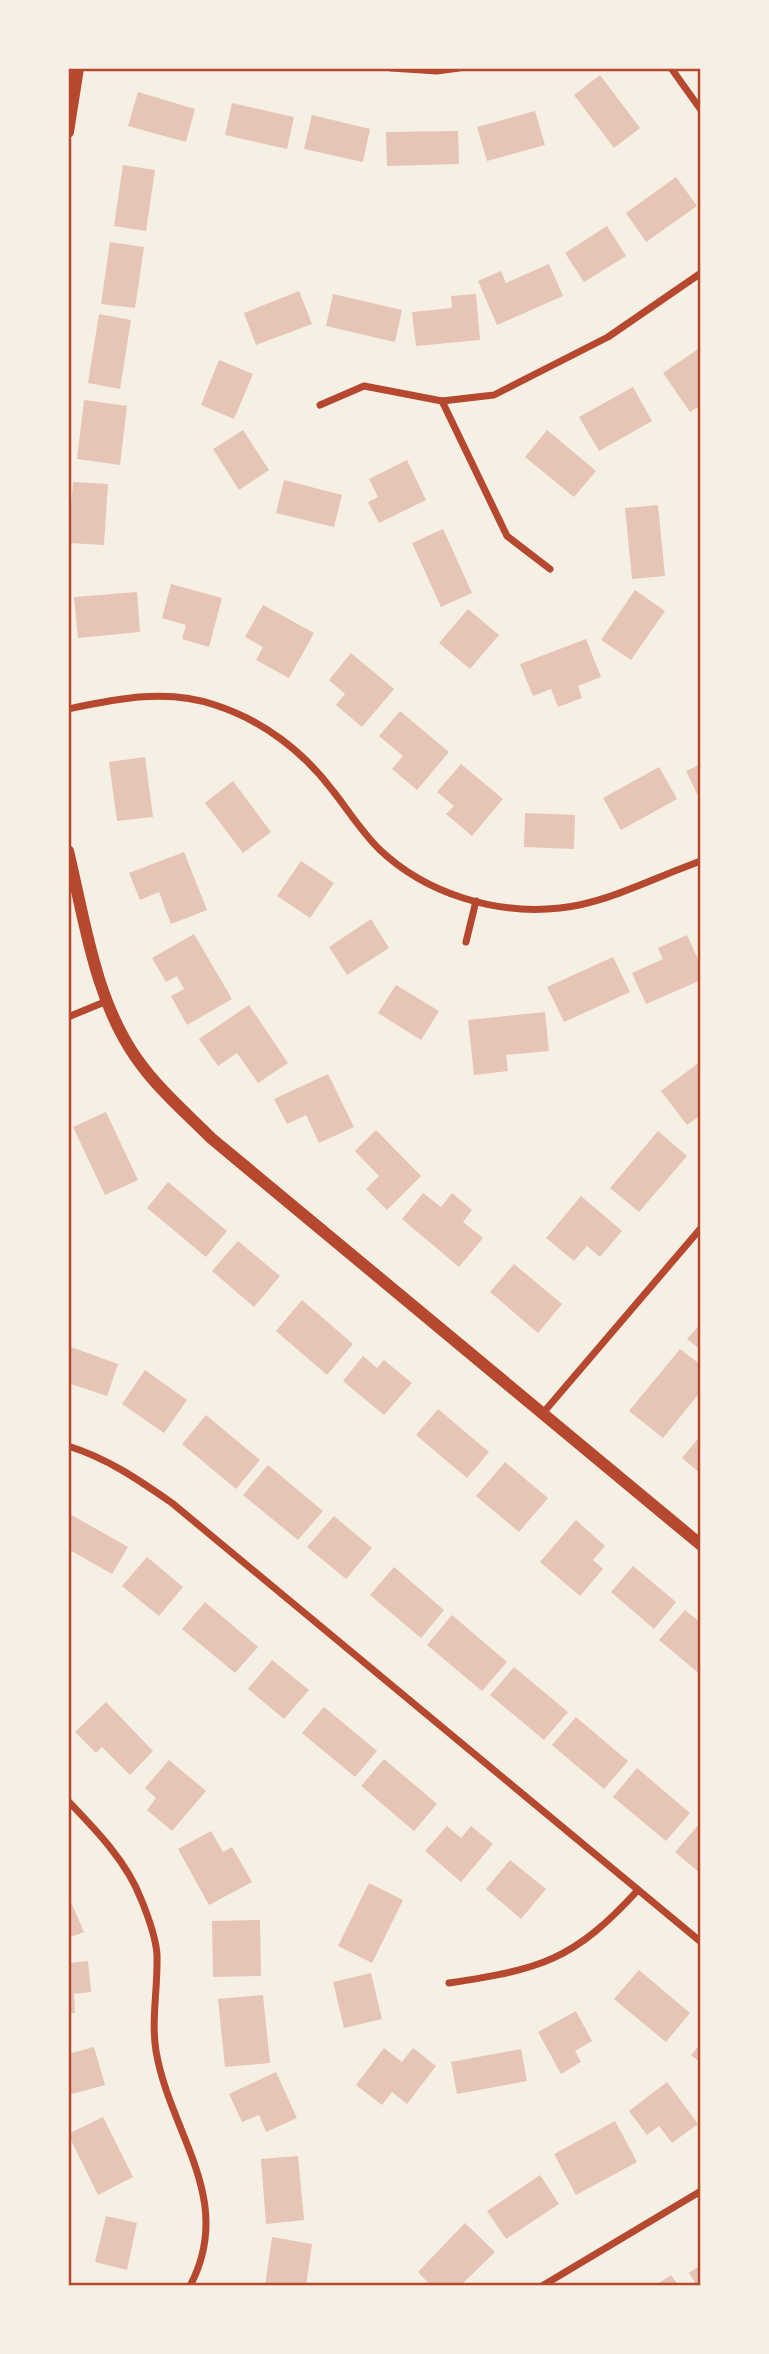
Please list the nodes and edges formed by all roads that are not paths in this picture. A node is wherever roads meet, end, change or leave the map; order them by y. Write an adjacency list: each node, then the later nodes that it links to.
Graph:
1 (78, 68): 6 (street)
2 (391, 68): 3 (street)
3 (459, 68)
4 (671, 68): 5 (street)
5 (701, 110)
6 (68, 132)
7 (701, 273): 8 (street)
8 (442, 401): 9 (street); 10 (street)
9 (320, 405)
10 (550, 569)
11 (68, 709): 14 (street)
12 (68, 851): 16 (street)
13 (701, 861): 14 (street)
14 (476, 901): 15 (street)
15 (466, 942)
16 (107, 1001): 17 (street); 19 (street)
17 (68, 1017)
18 (701, 1228): 19 (street)
19 (543, 1413): 21 (street)
20 (68, 1446): 23 (street)
21 (701, 1545)
22 (68, 1801): 27 (street)
23 (638, 1890): 24 (street); 25 (street)
24 (701, 1942)
25 (449, 1983)
26 (701, 2191): 28 (street)
27 (190, 2286)
28 (542, 2286)

